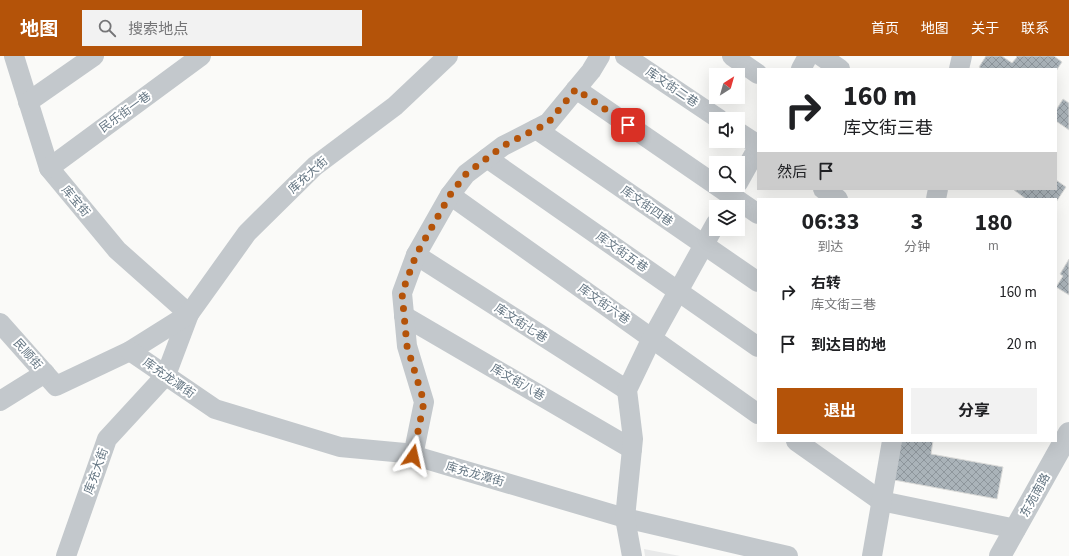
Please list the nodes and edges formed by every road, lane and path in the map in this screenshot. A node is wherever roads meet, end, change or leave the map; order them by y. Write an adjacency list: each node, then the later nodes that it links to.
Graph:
1 (14, 56): 16 (street, 库宝街)
2 (94, 56): 16 (street)
3 (201, 56): 23 (street, 民乐街一巷)
4 (448, 56): 34 (street, 库充大街)
5 (600, 56): 15 (street)
6 (625, 56): 17 (street, 库文街二巷)
7 (732, 56): 14 (street)
8 (808, 56): 11 (street)
9 (821, 56): 12 (street)
10 (962, 56): 13 (street)
11 (801, 68)
12 (839, 68)
13 (959, 68)
14 (757, 73)
15 (576, 89): 18 (street); 25 (street)
16 (28, 102): 23 (street, 库宝街)
17 (709, 112)
18 (536, 129): 22 (street); 30 (street, 库文街四巷)
19 (745, 137): 20 (street)
20 (757, 145)
21 (757, 148): 25 (street)
22 (487, 158): 26 (street); 33 (street, 库文街五巷)
23 (49, 168): 34 (street, 库宝街)
24 (824, 190): 27 (street)
25 (733, 193): 28 (street)
26 (450, 195): 31 (street); 37 (street, 库文街六巷)
27 (836, 198)
28 (757, 213)
29 (709, 236): 30 (street)
30 (704, 245): 32 (street, 库文街四巷); 33 (street)
31 (416, 255): 35 (street); 42 (street, 库文街七巷)
32 (757, 281)
33 (678, 291): 37 (street); 38 (street, 库文街五巷)
34 (189, 314): 39 (street, 库充大街); 40 (street, 库充大街)
35 (404, 316): 47 (street, 库文街八巷); 49 (street)
36 (0, 323): 41 (street, 民顺街)
37 (652, 339): 42 (street); 44 (street, 库文街六巷)
38 (757, 346)
39 (130, 351): 40 (street, 库充龙潭街); 41 (street, 库充大街)
40 (166, 375): 49 (street, 库充龙潭街); 53 (street, 库充大街)
41 (50, 379): 43 (street, 库充大街)
42 (627, 390): 47 (street)
43 (0, 401)
44 (757, 413)
45 (797, 442): 50 (street)
46 (892, 442): 50 (street)
47 (632, 449): 51 (street)
48 (1067, 450): 52 (street, 东苑南路); 58 (street, 东苑南路)
49 (413, 456): 51 (street, 库充龙潭街)
50 (881, 501): 52 (street); 56 (street)
51 (625, 518): 54 (street); 55 (street, 库充龙潭街)
52 (1016, 529): 57 (street, 东苑南路)
53 (66, 556)
54 (632, 556)
55 (788, 556)
56 (872, 556)
57 (1000, 556)
58 (1014, 556)

